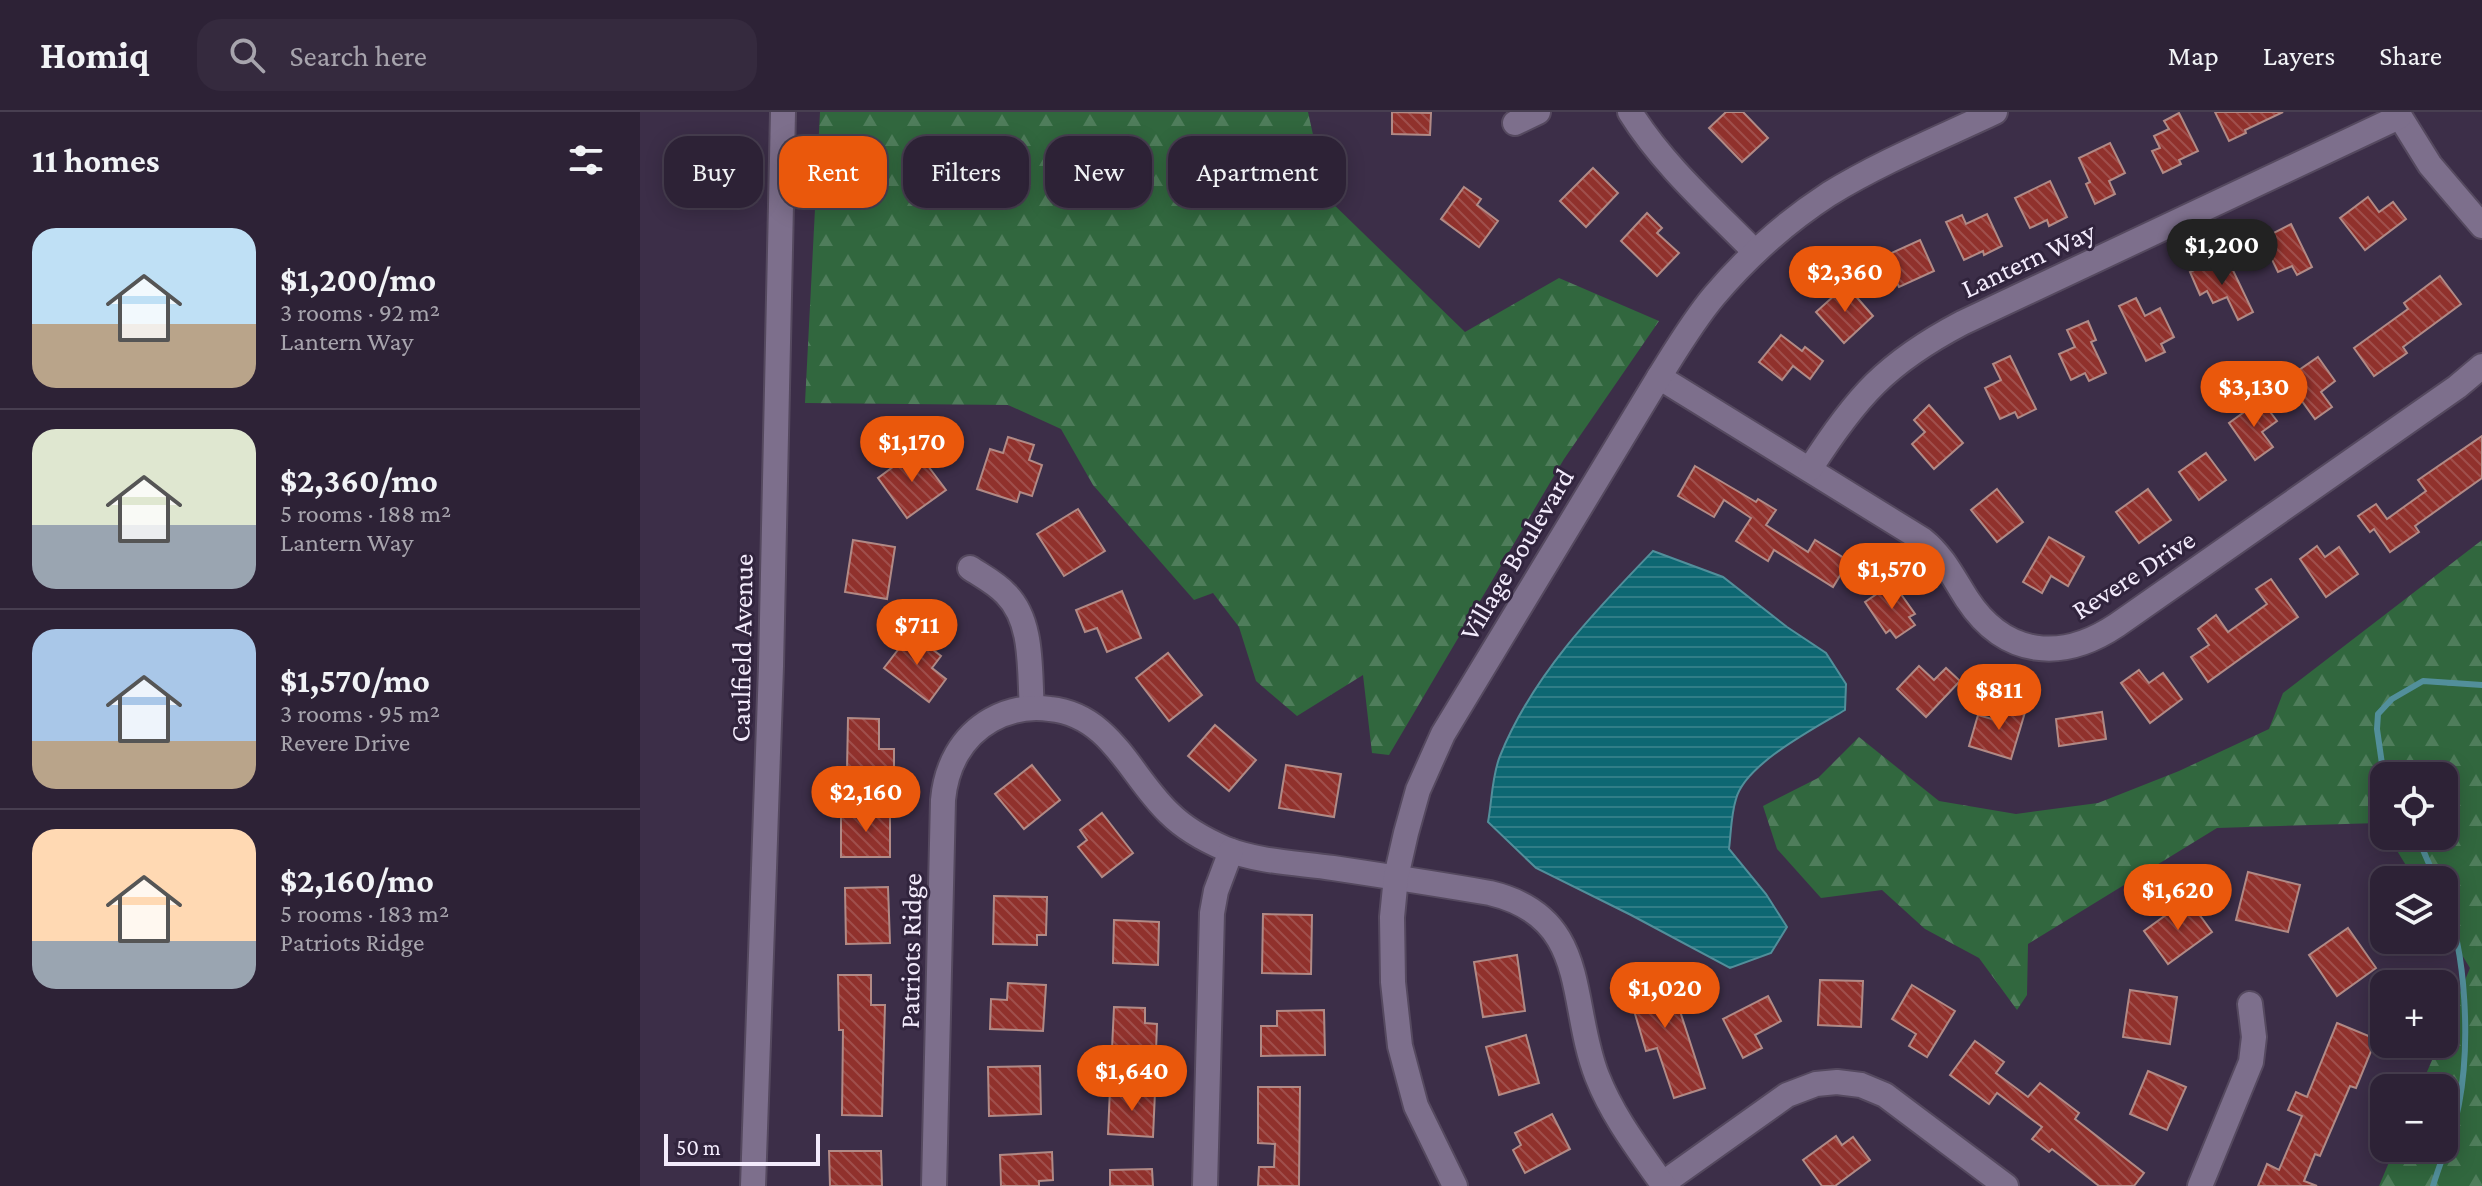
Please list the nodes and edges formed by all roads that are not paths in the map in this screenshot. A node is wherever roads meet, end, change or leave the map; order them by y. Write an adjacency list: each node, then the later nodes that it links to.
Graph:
1 (783, 112): 18 (street, Caulfield Avenue)
2 (1538, 112): 6 (street)
3 (1630, 112): 8 (street)
4 (1995, 112): 8 (street, Village Boulevard)
5 (2398, 114): 7 (street); 11 (street, Lantern Way)
6 (1515, 123)
7 (2482, 226)
8 (1755, 252): 10 (street, Village Boulevard)
9 (2482, 366): 11 (street, Revere Drive)
10 (1659, 377): 11 (street, Revere Drive); 15 (street, Village Boulevard)
11 (1810, 469)
12 (970, 568): 13 (street)
13 (1032, 708): 14 (street, Patriots Ridge); 19 (street, Patriots Ridge)
14 (1231, 851): 15 (street, Patriots Ridge); 20 (street)
15 (1396, 877): 17 (street, Patriots Ridge); 21 (street, Village Boulevard)
16 (2250, 1004): 23 (street)
17 (1663, 1185): 22 (street)
18 (753, 1186)
19 (934, 1186)
20 (1205, 1186)
21 (1455, 1186)
22 (2006, 1186)
23 (2200, 1186)

